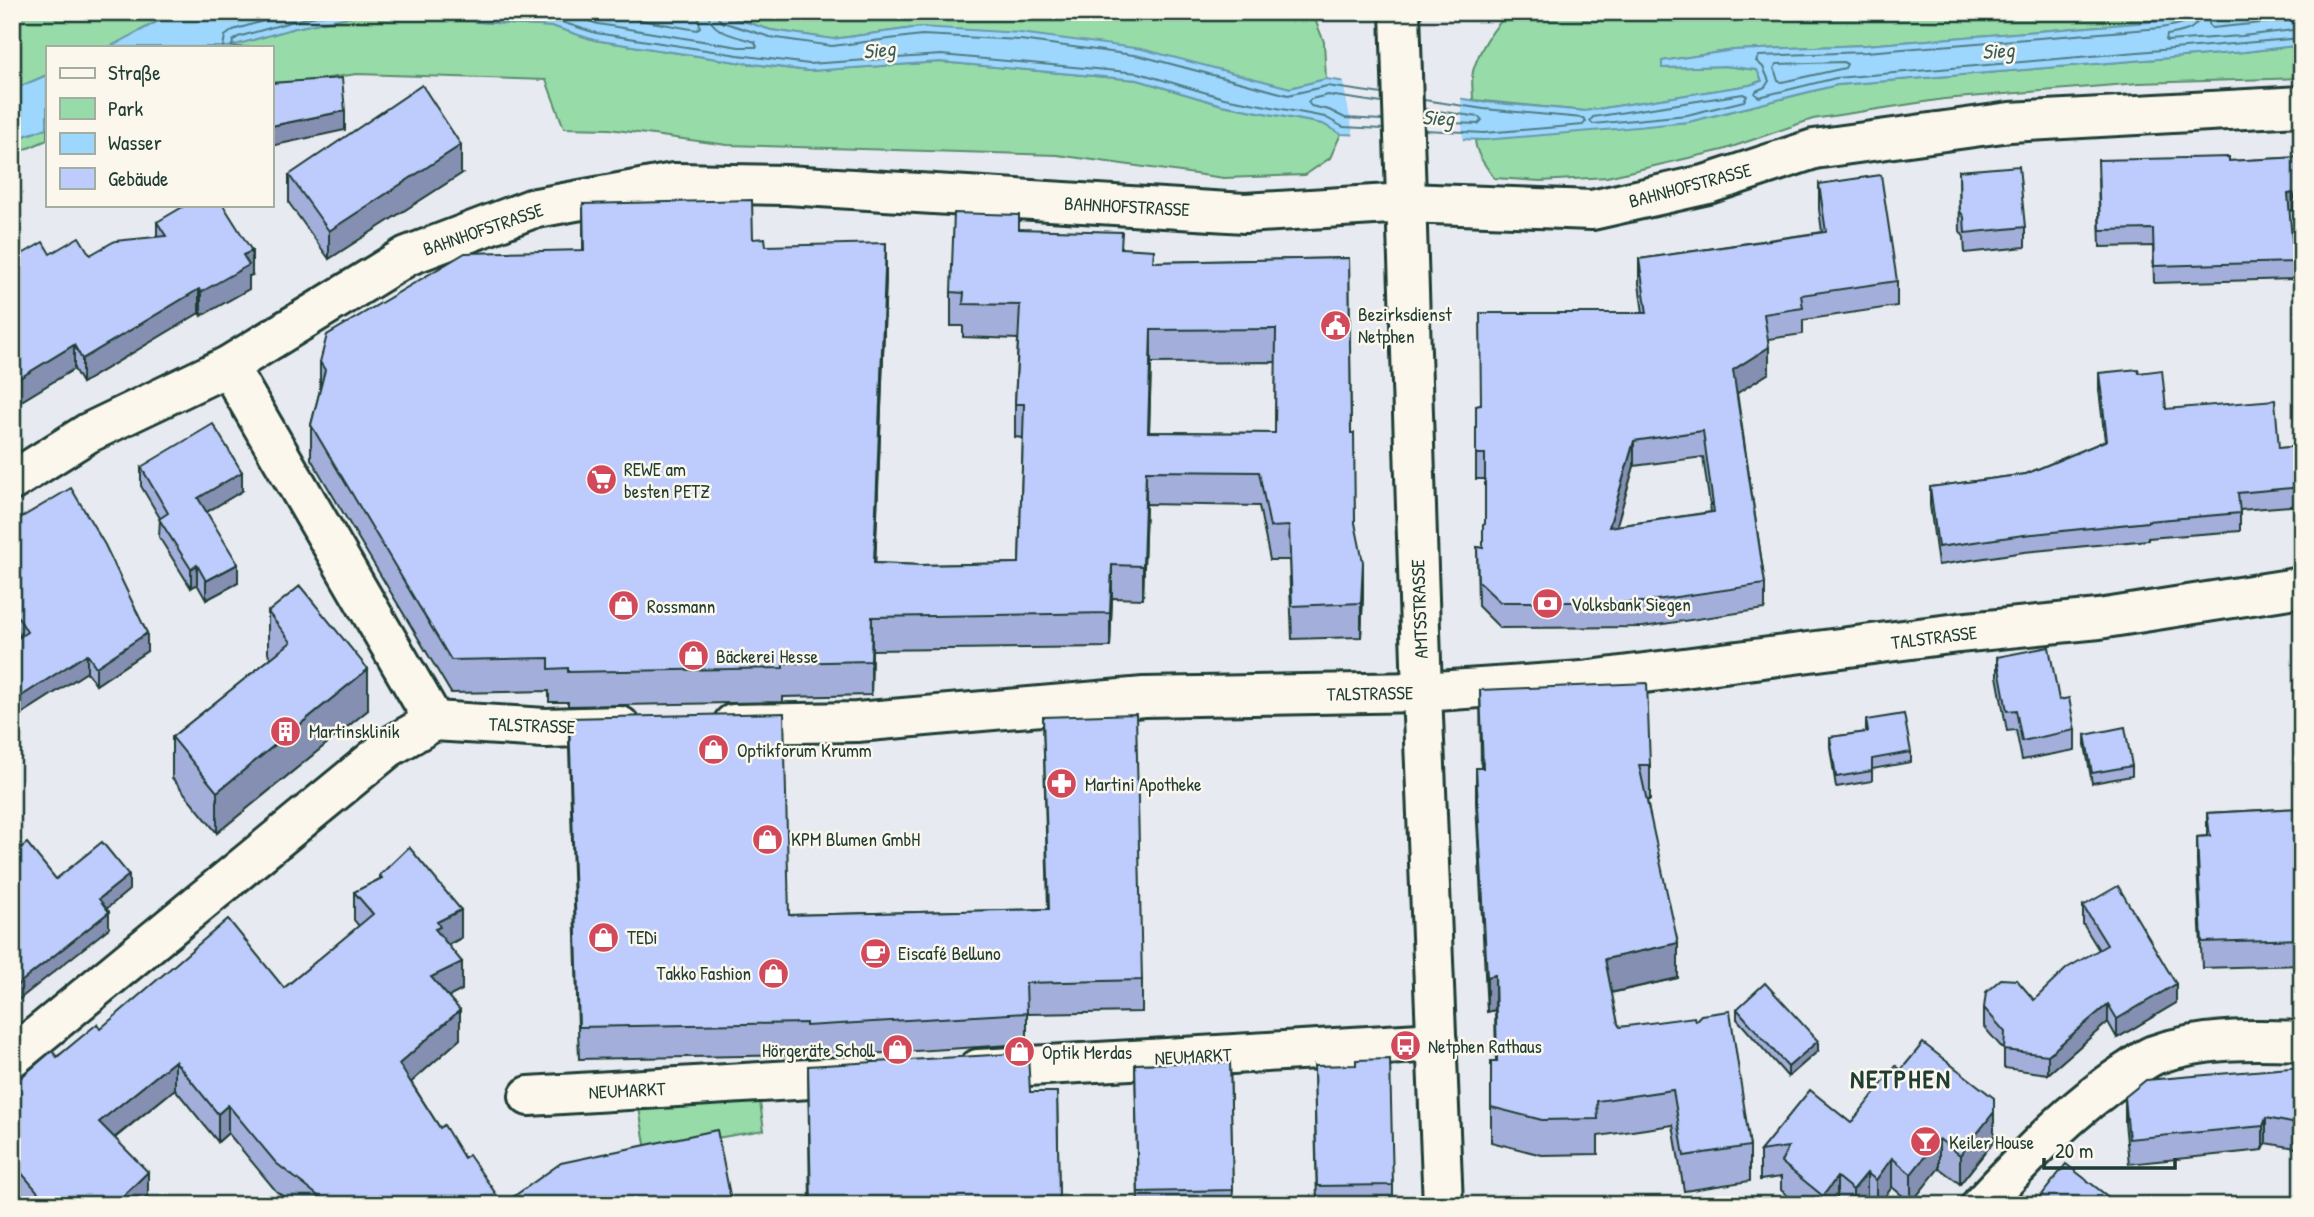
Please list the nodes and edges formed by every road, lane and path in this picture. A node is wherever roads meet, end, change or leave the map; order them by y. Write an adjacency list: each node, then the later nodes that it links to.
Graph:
1 (1400, 15): 3 (street, AMTSSTRASSE)
2 (2302, 106): 3 (street, BAHNHOFSTRASSE)
3 (1406, 187): 4 (street, BAHNHOFSTRASSE); 7 (street, AMTSSTRASSE)
4 (228, 366): 5 (street, BAHNHOFSTRASSE); 8 (street)
5 (12, 481)
6 (2302, 587): 7 (street, TALSTRASSE)
7 (1422, 692): 9 (street, TALSTRASSE); 12 (street, AMTSSTRASSE)
8 (434, 721): 10 (street, TALSTRASSE); 13 (street)
9 (694, 725)
10 (653, 726)
11 (2302, 1041): 18 (street)
12 (1437, 1042): 14 (street, NEUMARKT); 17 (street, AMTSSTRASSE)
13 (12, 1057)
14 (940, 1071)
15 (898, 1073): 16 (street, NEUMARKT)
16 (529, 1096)
17 (1443, 1205)
18 (1981, 1205)

